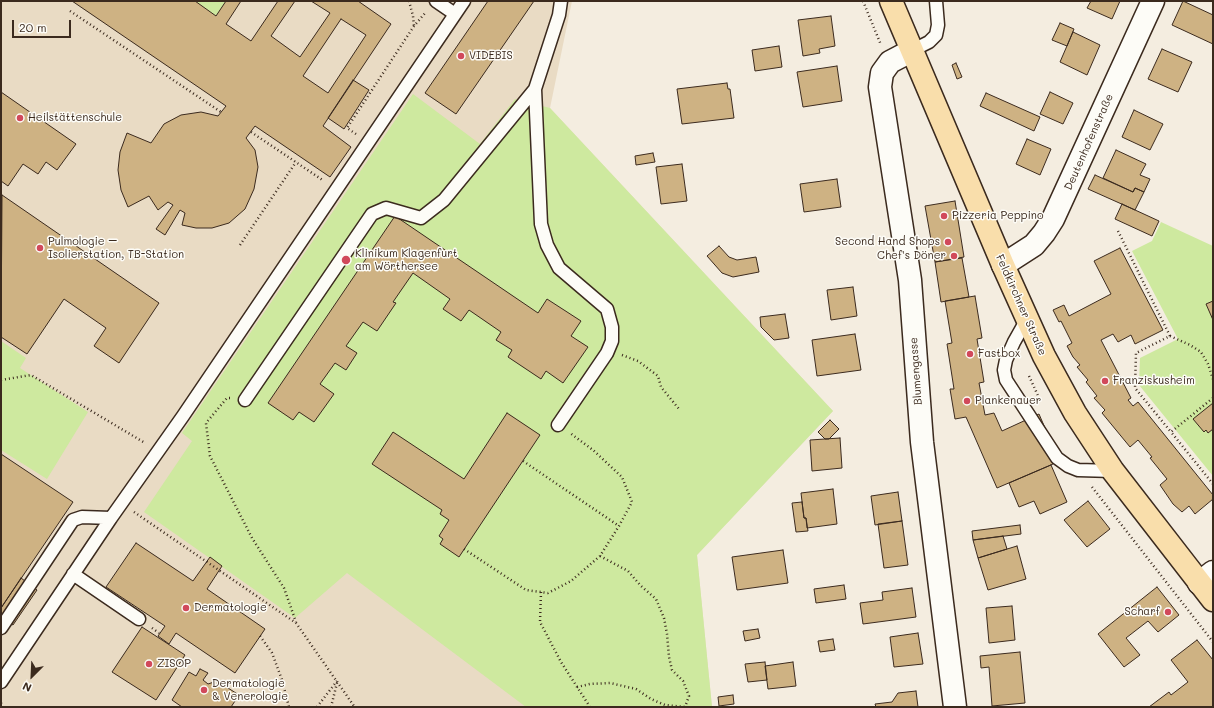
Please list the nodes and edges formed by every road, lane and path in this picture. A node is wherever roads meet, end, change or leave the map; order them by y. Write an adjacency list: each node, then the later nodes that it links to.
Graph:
1 (409, 1): 11 (path)
2 (436, 1): 10 (lane)
3 (464, 1): 10 (lane)
4 (561, 1): 14 (lane)
5 (862, 1): 13 (path)
6 (891, 1): 12 (main road, Feldkirchner Straße)
7 (936, 1): 12 (lane)
8 (1153, 1): 21 (street, Deutenhofenstraße)
9 (70, 11): 15 (path)
10 (455, 14): 18 (lane)
11 (414, 26)
12 (912, 51): 13 (street); 21 (main road, Feldkirchner Straße)
13 (890, 62): 60 (street, Blumengasse)
14 (535, 89): 24 (lane); 28 (lane)
15 (221, 112)
16 (251, 132): 17 (path)
17 (296, 162): 18 (path); 20 (path)
18 (336, 189): 32 (lane)
19 (1118, 231): 23 (path)
20 (240, 245)
21 (1003, 265): 22 (main road, Feldkirchner Straße)
22 (1027, 319): 34 (main road, Feldkirchner Straße); 34 (lane)
23 (1170, 336): 25 (path); 31 (path)
24 (609, 350): 29 (path); 30 (lane)
25 (1213, 379)
26 (1, 380): 32 (path)
27 (1213, 398): 31 (path)
28 (245, 400): 46 (path)
29 (679, 409)
30 (558, 425): 38 (path)
31 (1171, 432): 35 (path)
32 (157, 451): 36 (lane)
33 (523, 460): 38 (path)
34 (1113, 471): 42 (main road, Feldkirchner Straße)
35 (1213, 484)
36 (121, 503): 37 (lane); 46 (path)
37 (111, 518): 41 (lane); 47 (lane)
38 (619, 526): 40 (path)
39 (464, 549): 43 (path)
40 (600, 556): 43 (path); 59 (path)
41 (73, 574): 45 (lane); 50 (lane)
42 (1206, 577): 44 (main road, Feldkirchner Straße)
43 (541, 592): 51 (path)
44 (1213, 600)
45 (138, 619)
46 (296, 623): 49 (path)
47 (1, 628)
48 (260, 636): 55 (path)
49 (337, 681): 53 (path); 56 (path); 57 (path)
50 (1, 682)
51 (577, 687): 58 (path); 59 (path)
52 (1, 703): 54 (path)
53 (354, 706)
54 (3, 707)
55 (289, 707)
56 (317, 707)
57 (331, 707)
58 (590, 707)
59 (685, 707)
60 (955, 707)

